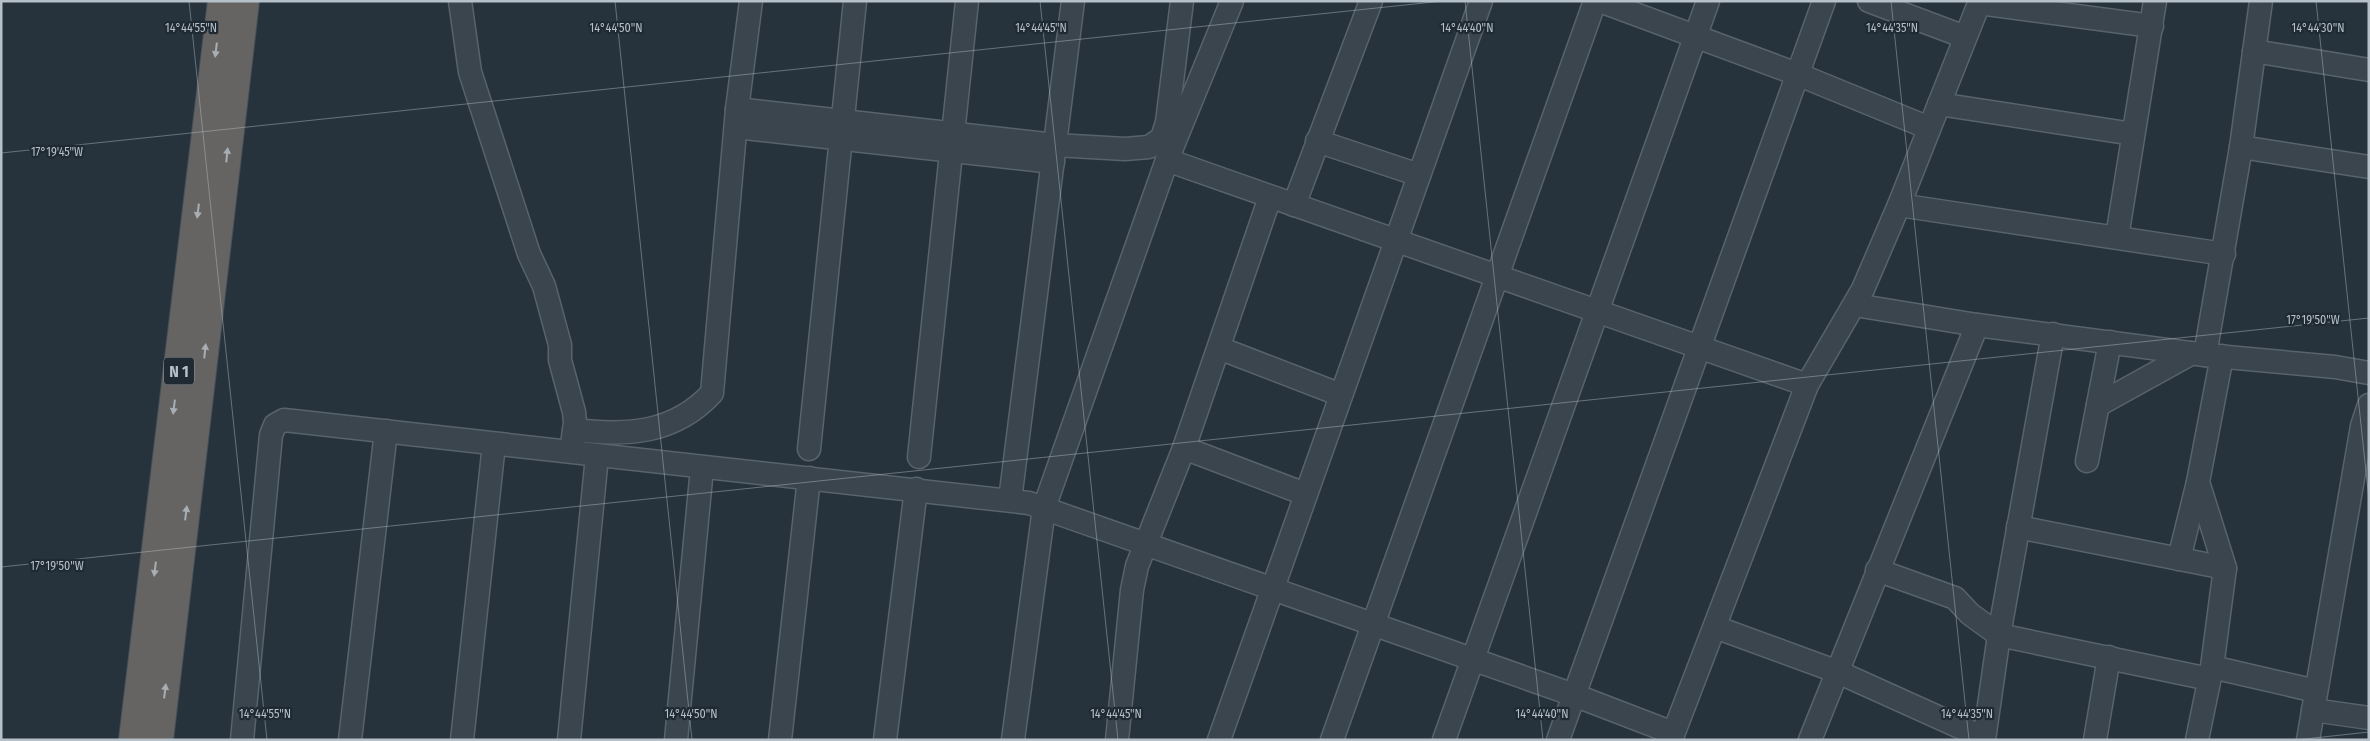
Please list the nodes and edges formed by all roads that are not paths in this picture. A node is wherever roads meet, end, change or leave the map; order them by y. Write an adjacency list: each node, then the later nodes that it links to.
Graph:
1 (222, 1): 92 (highway, N 1, one-way to 92)
2 (245, 1): 93 (highway, N 1, one-way to 2)
3 (460, 1): 58 (street)
4 (751, 1): 27 (street)
5 (855, 1): 29 (street)
6 (967, 1): 32 (street)
7 (1073, 1): 34 (street)
8 (1182, 1): 34 (street)
9 (1232, 1): 35 (street)
10 (1371, 1): 31 (street)
11 (1481, 1): 37 (street)
12 (1595, 1): 44 (street)
13 (1600, 1): 21 (street)
14 (1708, 1): 21 (street)
15 (1824, 1): 25 (street)
16 (1869, 1): 22 (street)
17 (2156, 1): 20 (street)
18 (2261, 1): 23 (street)
19 (1979, 2): 20 (street); 22 (street)
20 (2152, 26): 30 (street)
21 (1696, 36): 25 (street); 46 (street)
22 (1965, 37): 26 (street)
23 (2254, 51): 24 (street); 33 (street)
24 (2369, 70)
25 (1797, 74): 28 (street); 50 (street)
26 (1939, 104): 28 (street); 30 (street)
27 (736, 118): 29 (street); 58 (street)
28 (1929, 128): 40 (street)
29 (842, 130): 32 (street); 62 (street)
30 (2133, 134): 41 (street)
31 (1317, 141): 37 (street); 39 (street)
32 (952, 142): 34 (street); 65 (street)
33 (2241, 147): 36 (street); 43 (street)
34 (1054, 153): 72 (street)
35 (1166, 160): 38 (street); 73 (street)
36 (2369, 167)
37 (1419, 175): 42 (street)
38 (1270, 197): 39 (street); 51 (street)
39 (1294, 205): 42 (street)
40 (1899, 205): 41 (street); 45 (street)
41 (2117, 237): 43 (street)
42 (1396, 241): 44 (street); 55 (street)
43 (2224, 254): 52 (street)
44 (1497, 276): 46 (street); 80 (street)
45 (1855, 305): 47 (street); 54 (street)
46 (1597, 312): 50 (street); 84 (street)
47 (1977, 325): 48 (street); 78 (street)
48 (2053, 334): 49 (street); 74 (street)
49 (2110, 342): 52 (street); 56 (street)
50 (1699, 347): 54 (street); 87 (street)
51 (1219, 348): 55 (street); 61 (street)
52 (2206, 355): 53 (street); 56 (street); 69 (street)
53 (2369, 373)
54 (1807, 385): 81 (street)
55 (1341, 394): 71 (street)
56 (2098, 405): 66 (street)
57 (2369, 405): 88 (street)
58 (574, 430): 63 (street)
59 (386, 431): 60 (street); 94 (street); 95 (street)
60 (494, 444): 63 (street); 96 (street)
61 (1184, 448): 71 (street); 75 (street)
62 (809, 449)
63 (570, 452): 64 (street)
64 (597, 456): 67 (street); 97 (street)
65 (919, 457)
66 (2087, 461)
67 (702, 468): 68 (street); 98 (street)
68 (809, 478): 70 (street); 99 (street)
69 (2198, 482): 76 (street); 77 (street)
70 (916, 489): 72 (street); 100 (street)
71 (1305, 494): 79 (street)
72 (1010, 500): 73 (street)
73 (1044, 508): 75 (street); 101 (street)
74 (2018, 527): 76 (street); 82 (street)
75 (1145, 545): 79 (street); 102 (street)
76 (2179, 559): 77 (street)
77 (2225, 568): 86 (street)
78 (1877, 570): 82 (street); 85 (street)
79 (1271, 589): 80 (street); 103 (street)
80 (1374, 624): 84 (street); 104 (street)
81 (1715, 627): 85 (street); 90 (street)
82 (1999, 635): 83 (street); 91 (street)
83 (2110, 656): 86 (street); 108 (street)
84 (1473, 659): 87 (street); 105 (street)
85 (1838, 672): 91 (street); 107 (street)
86 (2211, 673): 88 (street); 109 (street)
87 (1574, 695): 90 (street); 106 (street)
88 (2314, 700): 89 (street); 110 (street)
89 (2369, 718)
90 (1672, 737)
91 (1984, 739)
92 (133, 740)
93 (159, 740)
94 (242, 740)
95 (350, 740)
96 (462, 740)
97 (569, 740)
98 (676, 740)
99 (780, 740)
100 (885, 740)
101 (1013, 740)
102 (1117, 740)
103 (1219, 740)
104 (1332, 740)
105 (1444, 740)
106 (1558, 740)
107 (1810, 740)
108 (2095, 740)
109 (2197, 740)
110 (2308, 740)

